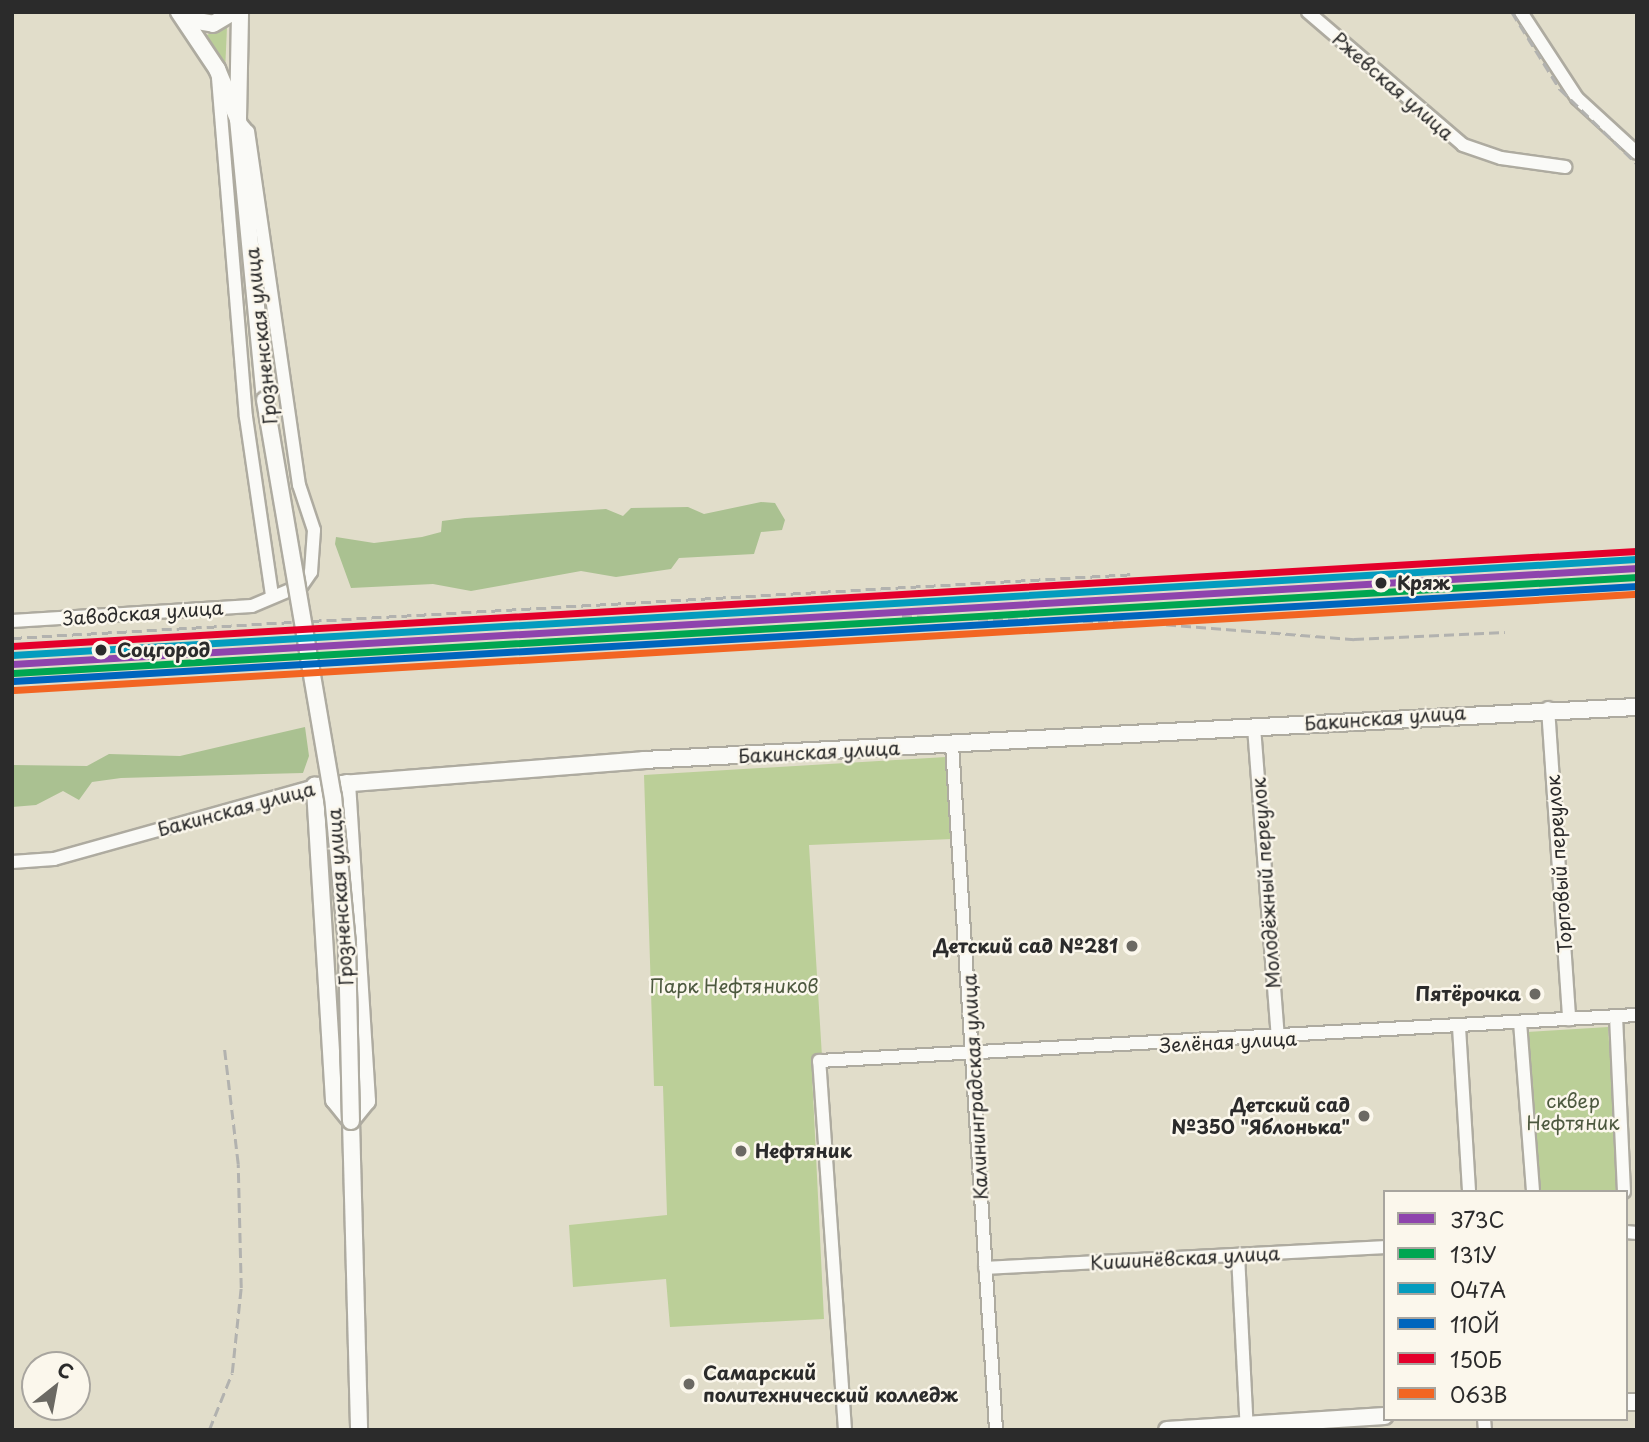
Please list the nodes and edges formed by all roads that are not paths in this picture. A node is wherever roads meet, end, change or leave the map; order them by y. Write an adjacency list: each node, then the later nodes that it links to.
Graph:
1 (233, 12): 5 (main road)
2 (240, 12): 7 (main road)
3 (1308, 12): 9 (street, Ржевская улица)
4 (1521, 12): 8 (street)
5 (183, 15): 6 (main road)
6 (217, 69): 7 (main road); 10 (street)
7 (238, 119): 10 (street, Заводская улица); 27 (main road, Грозненская улица, bridge)
8 (1637, 153)
9 (1565, 167)
10 (272, 596): 11 (street, Заводская улица)
11 (12, 621)
12 (1637, 707): 13 (main road, Бакинская улица)
13 (1548, 708): 14 (main road, Бакинская улица); 22 (street, Торговый переулок)
14 (1254, 727): 15 (main road, Бакинская улица); 25 (street, Молодёжный переулок)
15 (952, 745): 16 (main road, Бакинская улица); 26 (street, Калининградская улица)
16 (347, 783): 17 (main road, Бакинская улица); 18 (main road); 27 (main road)
17 (315, 786): 18 (main road); 19 (street, Бакинская улица)
18 (321, 844): 27 (main road)
19 (12, 862)
20 (1637, 1015): 21 (street, Зелёная улица)
21 (1616, 1016): 22 (street, Зелёная улица); 30 (street)
22 (1569, 1019): 23 (street, Зелёная улица)
23 (1520, 1022): 24 (street, Зелёная улица); 29 (street)
24 (1459, 1027): 25 (street, Зелёная улица); 28 (street)
25 (1278, 1040): 26 (street, Зелёная улица)
26 (973, 1054): 33 (street, Калининградская улица); 37 (street, Зелёная улица)
27 (351, 1121): 36 (main road, Грозненская улица)
28 (1469, 1190)
29 (1533, 1190)
30 (1624, 1190)
31 (1383, 1247): 32 (street, Кишинёвская улица)
32 (1238, 1255): 33 (street, Кишинёвская улица); 35 (street)
33 (985, 1268): 38 (street, Калининградская улица)
34 (1383, 1416): 35 (main road)
35 (1247, 1427): 39 (main road)
36 (359, 1430)
37 (845, 1430)
38 (996, 1430)
39 (1167, 1430)

